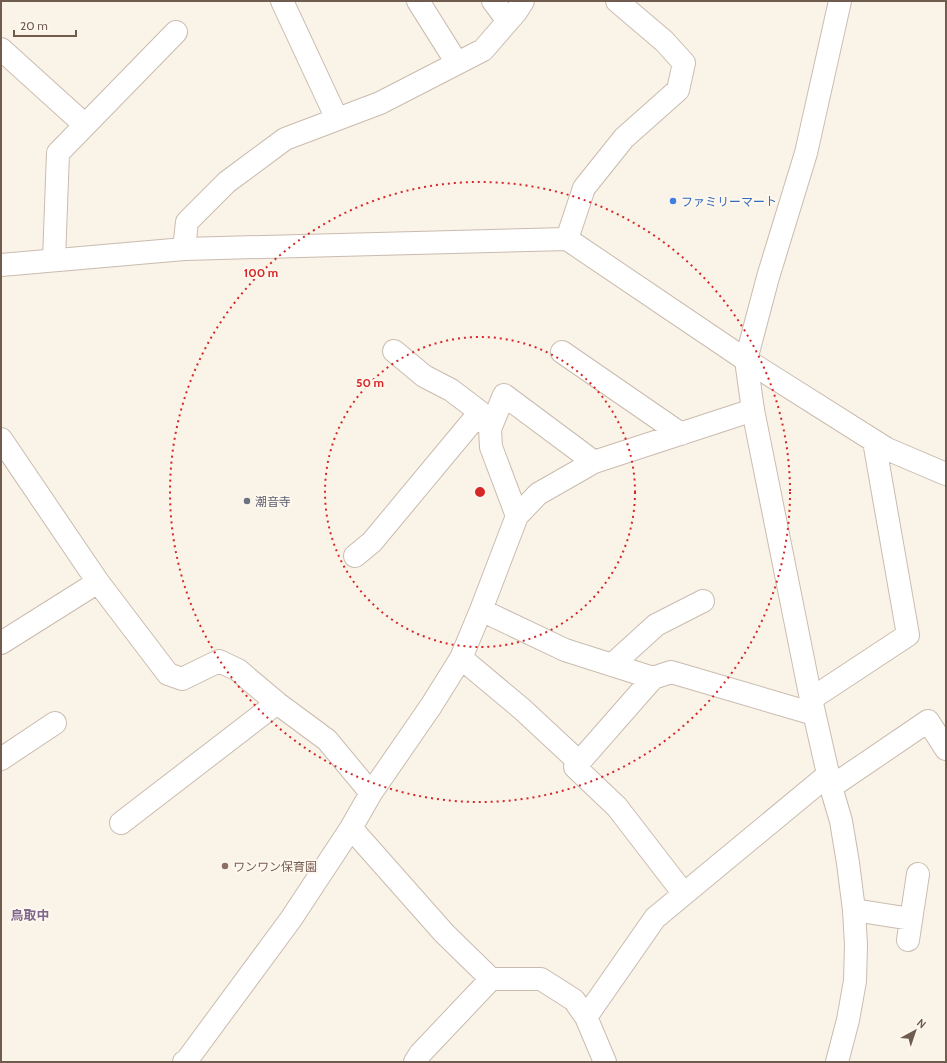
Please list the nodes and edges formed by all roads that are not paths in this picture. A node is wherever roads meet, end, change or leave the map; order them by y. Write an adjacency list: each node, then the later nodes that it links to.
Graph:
1 (282, 1): 11 (street)
2 (418, 1): 10 (street)
3 (493, 1): 7 (street)
4 (522, 1): 7 (street)
5 (617, 1): 13 (street)
6 (840, 1): 19 (street)
7 (508, 21): 10 (street)
8 (176, 32): 12 (street)
9 (1, 49): 12 (street)
10 (458, 63): 11 (street)
11 (337, 119): 14 (street)
12 (85, 126): 15 (street)
13 (567, 239): 14 (street); 19 (street)
14 (184, 249): 15 (street)
15 (54, 260): 16 (street)
16 (1, 265)
17 (394, 350): 21 (street)
18 (562, 352): 22 (street)
19 (746, 360): 20 (street); 24 (street)
20 (753, 410): 22 (street); 37 (street)
21 (485, 421): 25 (street); 27 (street); 28 (street)
22 (681, 434): 25 (street)
23 (1, 439): 29 (street)
24 (874, 441): 26 (street); 37 (street)
25 (594, 462): 27 (street)
26 (946, 474)
27 (517, 516): 31 (street)
28 (355, 556)
29 (98, 582): 32 (street); 36 (street)
30 (703, 601): 34 (street)
31 (481, 610): 33 (street); 34 (street)
32 (1, 643)
33 (461, 658): 41 (street); 43 (street)
34 (612, 665): 35 (street)
35 (653, 678): 37 (street); 41 (street)
36 (277, 703): 43 (street); 44 (street)
37 (813, 707): 42 (street)
38 (55, 722): 40 (street)
39 (946, 749): 42 (street)
40 (1, 759)
41 (579, 762): 47 (street)
42 (830, 780): 47 (street); 48 (street)
43 (371, 793): 45 (street)
44 (121, 823)
45 (351, 828): 49 (street); 51 (street)
46 (918, 874): 48 (street)
47 (684, 894): 50 (street)
48 (854, 910): 54 (street)
49 (491, 979): 50 (street); 52 (street)
50 (586, 1017): 53 (street)
51 (184, 1062)
52 (415, 1062)
53 (604, 1062)
54 (837, 1062)

